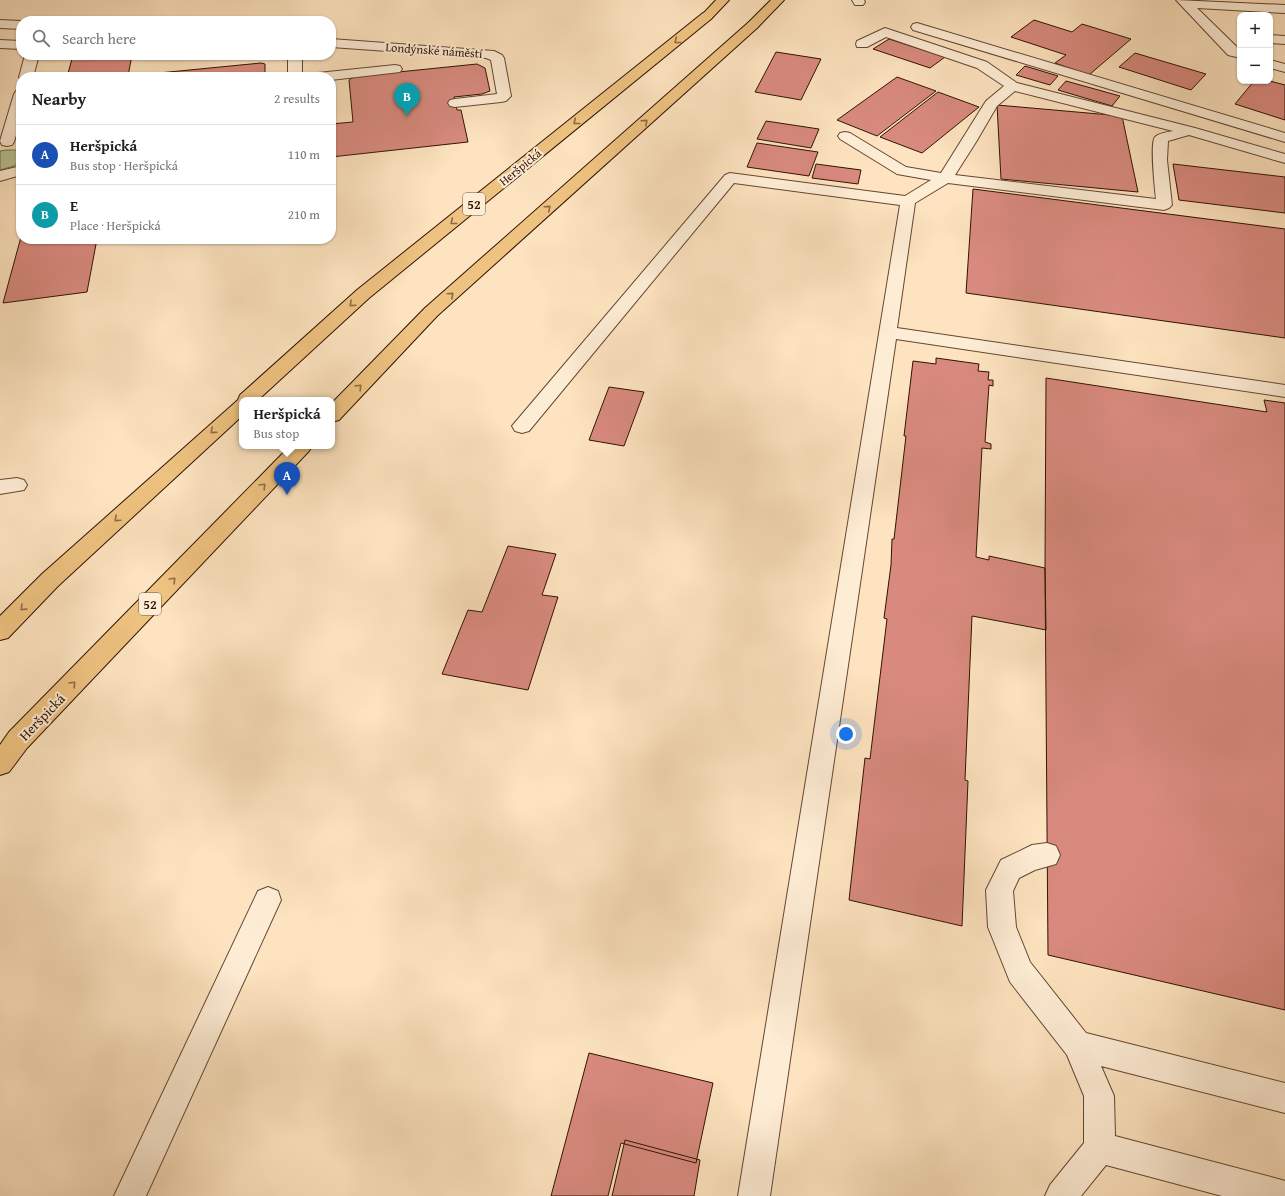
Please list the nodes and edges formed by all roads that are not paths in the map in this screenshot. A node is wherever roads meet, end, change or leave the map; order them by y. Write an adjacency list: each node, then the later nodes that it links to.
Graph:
1 (712, 0): 8 (main road)
2 (723, 0): 8 (main road, Heršpická / 52)
3 (771, 0): 7 (main road)
4 (778, 0): 7 (main road)
5 (1184, 2): 6 (street); 12 (street)
6 (1285, 9)
7 (766, 13): 45 (main road, one-way to 7)
8 (707, 16): 43 (main road, Heršpická / 52, one-way to 43)
9 (0, 24): 10 (street)
10 (16, 26)
11 (917, 27): 34 (street)
12 (1216, 34): 13 (street); 20 (street)
13 (1234, 36)
14 (1273, 39): 15 (street)
15 (1285, 40)
16 (0, 44): 17 (street)
17 (16, 44)
18 (862, 44): 29 (street)
19 (336, 45): 30 (street, Londýnské náměstí)
20 (1237, 53)
21 (31, 60): 26 (street)
22 (295, 60): 27 (street)
23 (1273, 65): 24 (street)
24 (1285, 68)
25 (395, 69): 28 (street)
26 (27, 72)
27 (295, 72)
28 (336, 75)
29 (1012, 86): 32 (street); 39 (street)
30 (456, 103)
31 (16, 114): 35 (street)
32 (1190, 131): 36 (street); 39 (street)
33 (845, 136): 39 (street)
34 (1285, 138)
35 (9, 142)
36 (1285, 159)
37 (16, 171): 38 (street)
38 (0, 176)
39 (945, 178): 40 (street)
40 (908, 201): 41 (street); 46 (street)
41 (888, 332): 42 (street); 56 (street)
42 (1285, 391)
43 (250, 397)
44 (239, 408): 48 (main road, one-way to 48)
45 (335, 412)
46 (522, 426)
47 (299, 449): 49 (main road, Heršpická / 52, one-way to 47)
48 (0, 631)
49 (0, 764)
50 (1048, 855): 52 (street)
51 (268, 900): 55 (street)
52 (1078, 1045): 53 (street); 54 (street)
53 (1285, 1098)
54 (1100, 1148): 57 (street); 58 (street)
55 (130, 1196)
56 (754, 1196)
57 (1061, 1196)
58 (1282, 1196)

